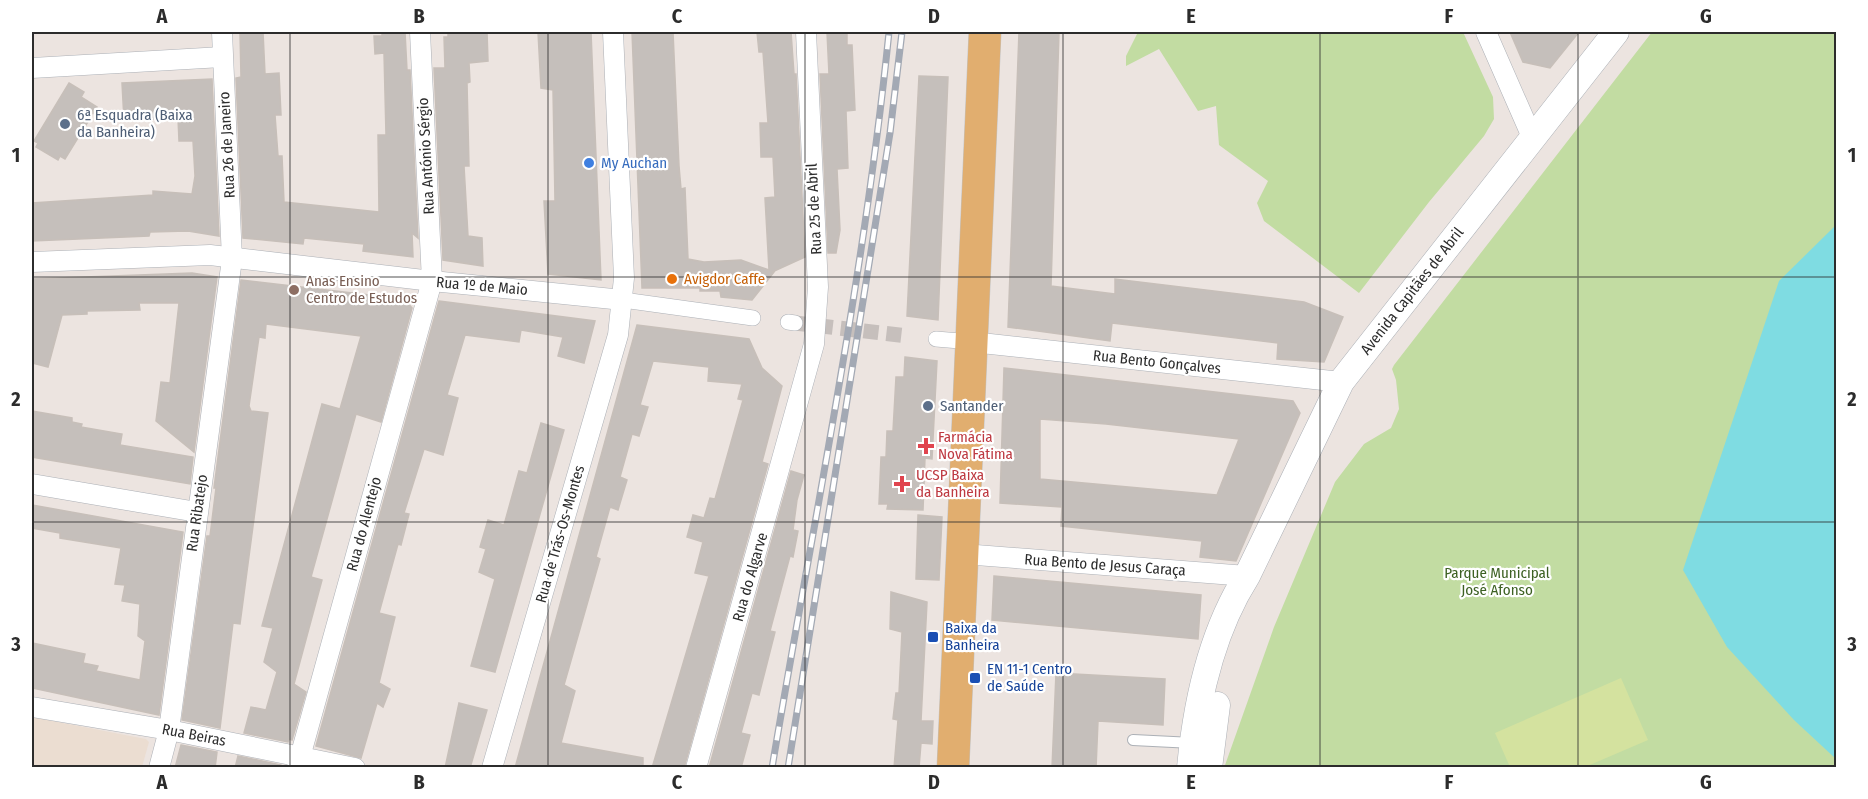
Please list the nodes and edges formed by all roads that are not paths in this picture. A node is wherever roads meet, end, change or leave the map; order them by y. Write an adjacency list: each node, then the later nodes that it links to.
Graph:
1 (222, 32): 8 (street, Rua 26 de Janeiro)
2 (420, 32): 13 (street, Rua António Sérgio)
3 (613, 32): 14 (street, Rua de Trás-Os-Montes)
4 (806, 32): 19 (street, Rua 25 de Abril)
5 (985, 32): 17 (main road)
6 (1486, 32): 10 (street)
7 (1616, 32): 10 (street, Avenida Capitães de Abril)
8 (222, 57): 9 (street); 11 (street, Rua 26 de Janeiro)
9 (32, 68)
10 (1532, 137): 18 (street, Avenida Capitães de Abril)
11 (232, 259): 12 (street, Rua 1º de Maio); 13 (street, Rua 1º de Maio); 21 (street, Rua Ribatejo)
12 (32, 262)
13 (432, 281): 14 (street, Rua 1º de Maio); 28 (street, Rua do Alentejo)
14 (622, 300): 15 (street, Rua 1º de Maio); 31 (street, Rua de Trás-Os-Montes)
15 (753, 318)
16 (936, 339): 17 (street)
17 (972, 342): 18 (street, Rua Bento Gonçalves); 22 (main road)
18 (1341, 382): 23 (street, Avenida Capitães de Abril)
19 (804, 386): 32 (street, Rua do Algarve)
20 (32, 484): 21 (street)
21 (197, 512): 25 (street, Rua Ribatejo)
22 (963, 554): 23 (street, Rua Bento de Jesus Caraça); 33 (main road)
23 (1247, 576): 27 (street, Avenida Capitães de Abril); 34 (street, Avenida Capitães de Abril)
24 (32, 707): 25 (street, Rua Beiras)
25 (170, 730): 28 (street, Rua Beiras); 29 (street, Rua Ribatejo)
26 (1133, 740): 27 (lane)
27 (1192, 755)
28 (299, 762): 30 (street, Rua Beiras)
29 (159, 768)
30 (355, 768)
31 (492, 768)
32 (696, 768)
33 (953, 768)
34 (1209, 768)

